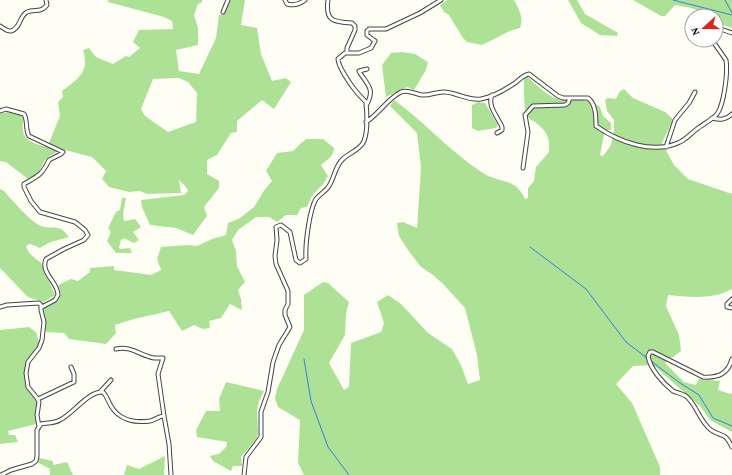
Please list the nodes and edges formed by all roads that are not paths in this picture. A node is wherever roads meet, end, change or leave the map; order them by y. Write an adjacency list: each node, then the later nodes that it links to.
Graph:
1 (46, 0): 8 (street)
2 (228, 0): 7 (street)
3 (285, 0): 4 (street)
4 (305, 0)
5 (328, 0): 10 (street)
6 (441, 0): 10 (street)
7 (223, 12)
8 (0, 26)
9 (717, 48): 18 (street)
10 (346, 53): 15 (street)
11 (367, 69): 15 (street)
12 (695, 92): 21 (street)
13 (492, 95): 14 (street); 19 (street); 20 (street)
14 (570, 98): 21 (street); 22 (street)
15 (366, 106): 19 (street)
16 (0, 111): 25 (street)
17 (732, 114): 18 (street)
18 (712, 118): 21 (street)
19 (366, 122): 38 (street)
20 (497, 133)
21 (666, 147)
22 (522, 168)
23 (732, 300): 26 (street)
24 (0, 307): 25 (street)
25 (42, 307): 32 (street)
26 (732, 308)
27 (116, 349): 33 (street)
28 (732, 359): 35 (street)
29 (71, 367): 32 (street)
30 (111, 380): 31 (street)
31 (100, 392): 33 (street); 34 (street)
32 (38, 399): 34 (street)
33 (164, 416): 37 (street)
34 (39, 427): 36 (street)
35 (732, 447)
36 (0, 475)
37 (172, 475)
38 (244, 475)

